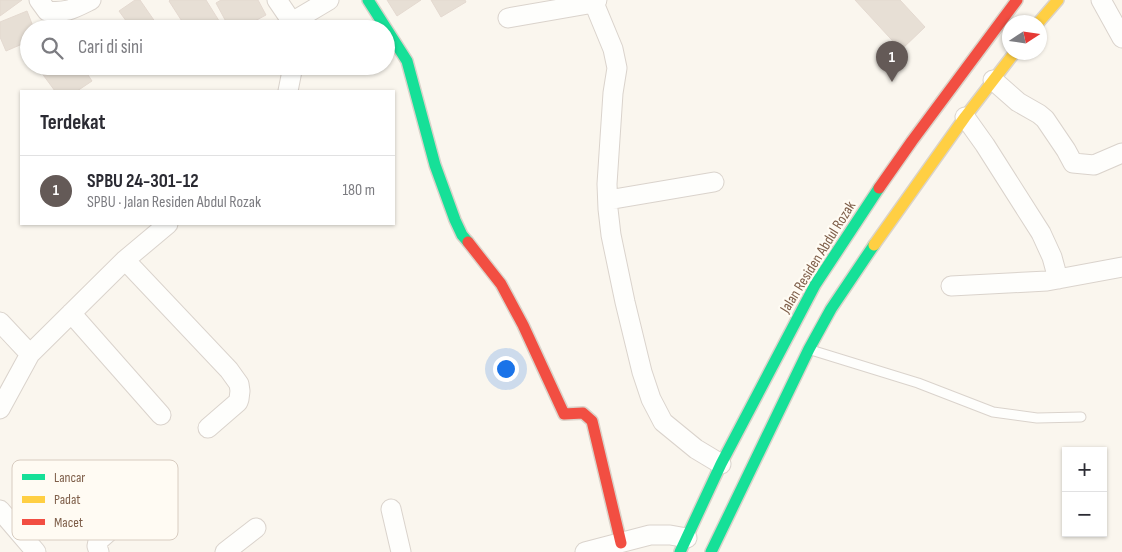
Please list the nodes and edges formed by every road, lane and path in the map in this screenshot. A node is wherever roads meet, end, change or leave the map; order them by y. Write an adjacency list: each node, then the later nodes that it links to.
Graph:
1 (39, 0): 2 (street)
2 (91, 0)
3 (277, 0): 12 (street)
4 (329, 0): 13 (street)
5 (368, 0): 14 (main road)
6 (1017, 0): 38 (main road, Jalan Residen Abdul Rozak)
7 (1058, 0): 10 (main road)
8 (1101, 0): 15 (street)
9 (596, 2): 11 (street); 24 (street)
10 (1046, 15)
11 (508, 18)
12 (290, 20)
13 (300, 20)
14 (381, 20)
15 (1122, 38)
16 (395, 42): 45 (main road)
17 (1009, 60): 19 (main road)
18 (291, 75): 20 (street)
19 (993, 80): 21 (main road); 22 (street)
20 (288, 90)
21 (965, 117): 28 (street); 32 (main road)
22 (1122, 153)
23 (714, 182): 24 (street)
24 (608, 200): 38 (street)
25 (167, 225): 26 (street)
26 (124, 260): 30 (street); 37 (street)
27 (1122, 267): 28 (street)
28 (1058, 279): 29 (street)
29 (951, 286)
30 (71, 313): 33 (street); 35 (street)
31 (0, 322): 33 (street)
32 (809, 349): 36 (lane); 52 (main road)
33 (30, 354): 34 (street)
34 (0, 409)
35 (161, 415)
36 (1081, 417)
37 (208, 428)
38 (721, 464): 46 (main road, Jalan Residen Abdul Rozak)
39 (391, 509): 50 (street)
40 (0, 510): 41 (street)
41 (12, 524)
42 (256, 528): 49 (street)
43 (26, 540): 47 (street)
44 (99, 540): 48 (street)
45 (621, 543): 46 (street); 51 (street)
46 (684, 545)
47 (36, 552)
48 (99, 552)
49 (225, 552)
50 (401, 552)
51 (585, 552)
52 (711, 552)

